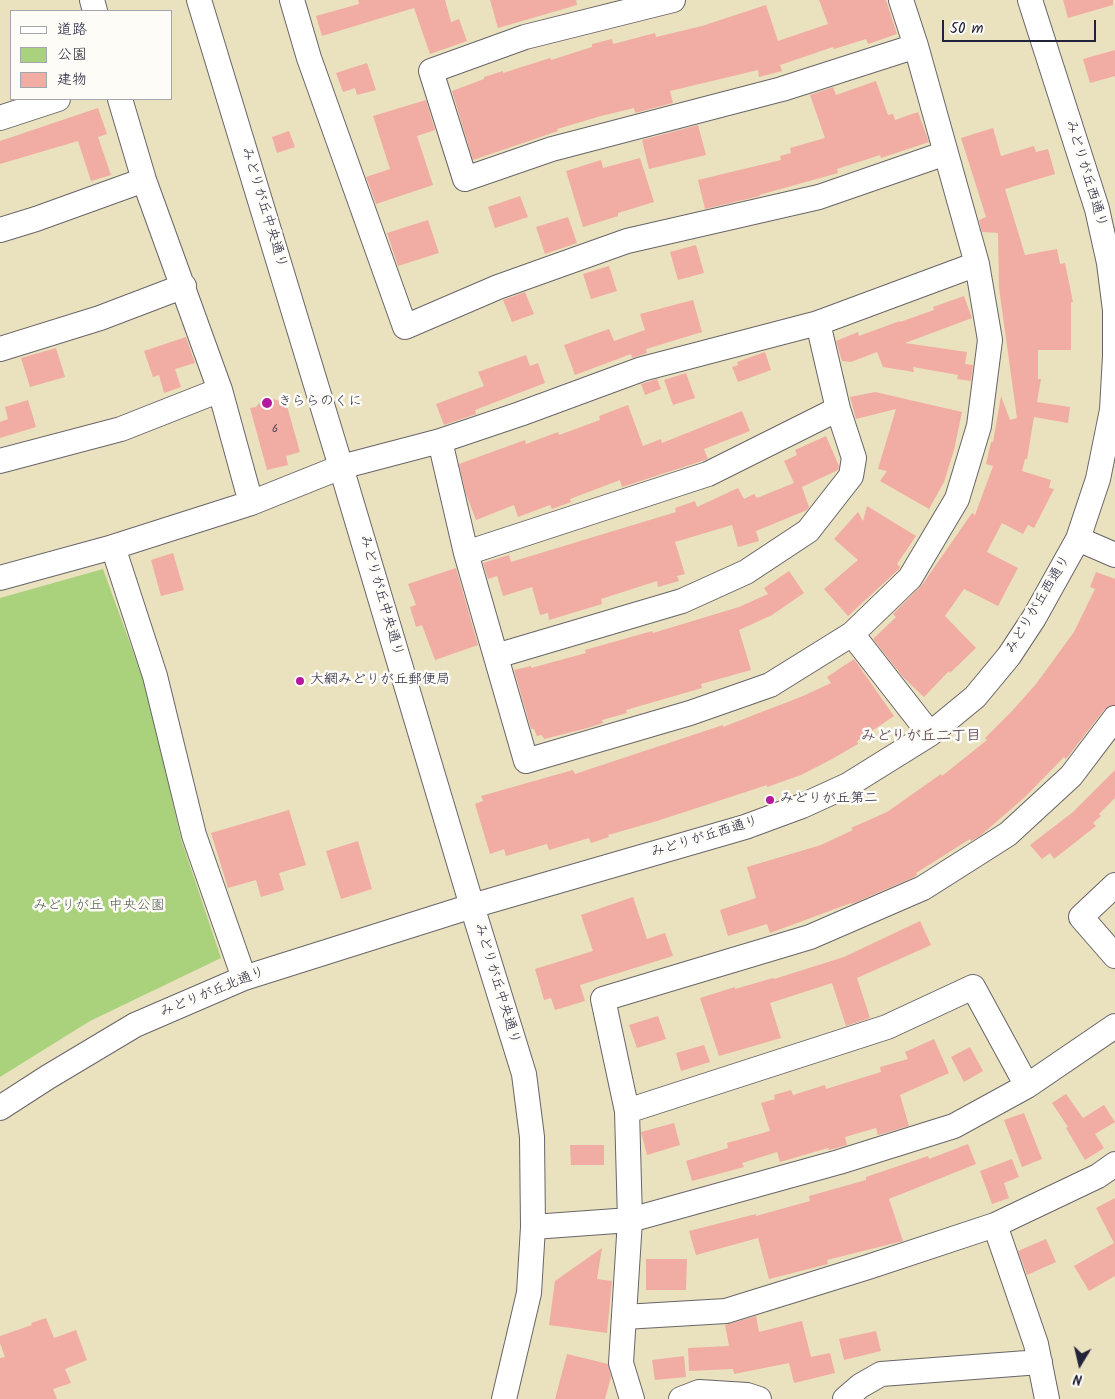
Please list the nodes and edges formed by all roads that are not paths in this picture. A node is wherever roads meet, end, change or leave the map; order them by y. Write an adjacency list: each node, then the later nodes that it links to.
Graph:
1 (200, 0): 21 (street, みどりが丘中央通り)
2 (292, 0): 10 (street)
3 (672, 0): 6 (street)
4 (901, 0): 6 (street)
5 (1030, 0): 23 (street, みどりが丘西通り)
6 (916, 46): 10 (street)
7 (55, 100): 9 (street)
8 (120, 100): 11 (street)
9 (0, 118)
10 (946, 153): 13 (street)
11 (144, 180): 12 (street); 14 (street)
12 (0, 230)
13 (977, 264): 15 (street); 28 (street)
14 (184, 286): 16 (street); 17 (street)
15 (818, 322): 18 (street); 19 (street)
16 (0, 349)
17 (220, 390): 20 (street); 22 (street)
18 (838, 409): 25 (street); 29 (street)
19 (440, 441): 21 (street); 25 (street)
20 (0, 461)
21 (341, 467): 22 (street); 33 (street, みどりが丘中央通り)
22 (251, 503): 24 (street)
23 (1078, 540): 26 (street); 31 (street, みどりが丘西通り)
24 (113, 547): 27 (street); 35 (street)
25 (466, 553): 29 (street)
26 (1115, 555)
27 (0, 578)
28 (852, 634): 29 (street); 31 (street)
29 (496, 656)
30 (1115, 718): 39 (street)
31 (930, 734): 33 (street, みどりが丘西通り)
32 (1115, 885): 34 (street)
33 (472, 906): 35 (street, みどりが丘北通り); 43 (street, みどりが丘中央通り)
34 (1115, 956)
35 (244, 978): 38 (street, みどりが丘北通り)
36 (1115, 1026): 37 (street)
37 (1027, 1086): 39 (street); 41 (street)
38 (0, 1108)
39 (627, 1111): 41 (street)
40 (1115, 1164): 42 (street)
41 (630, 1220): 43 (street); 44 (street)
42 (996, 1225): 44 (street); 45 (street)
43 (534, 1227): 46 (street, みどりが丘中央通り)
44 (624, 1317): 47 (street)
45 (1040, 1362): 50 (street); 51 (street)
46 (504, 1399)
47 (632, 1399)
48 (681, 1399): 49 (street)
49 (759, 1399)
50 (845, 1399)
51 (1047, 1399)

